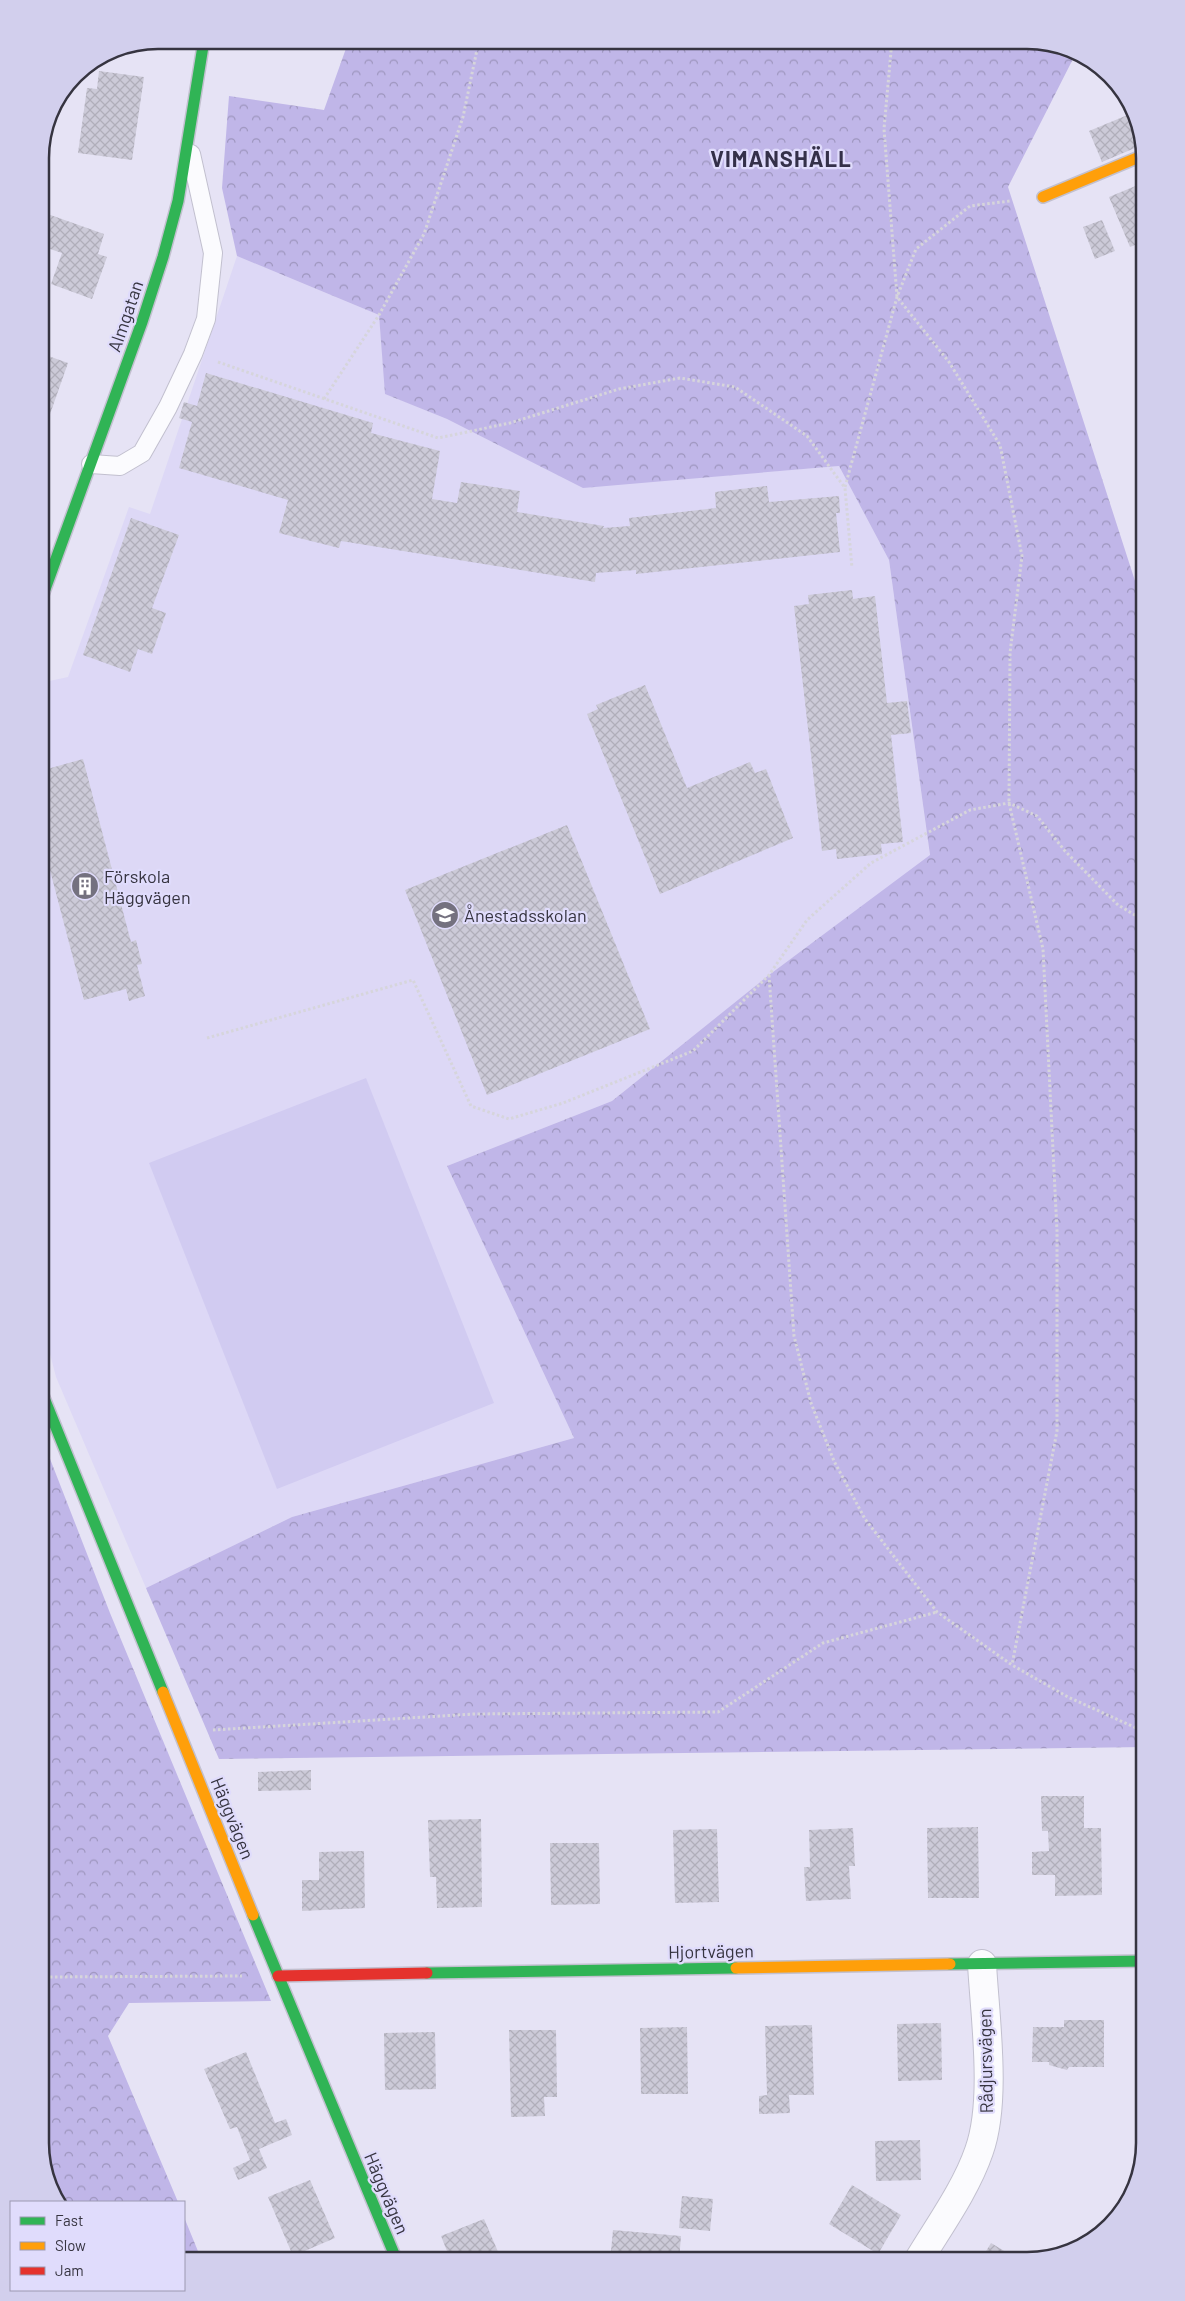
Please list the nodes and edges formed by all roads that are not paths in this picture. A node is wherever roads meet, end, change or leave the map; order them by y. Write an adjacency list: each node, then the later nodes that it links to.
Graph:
1 (203, 49): 2 (street, Almgatan)
2 (189, 145): 5 (street, Almgatan); 5 (lane)
3 (1136, 158): 4 (street)
4 (1043, 197)
5 (90, 464): 6 (street, Almgatan)
6 (49, 575)
7 (49, 1410): 10 (street, Häggvägen)
8 (1136, 1961): 9 (street, Hjortvägen)
9 (982, 1964): 10 (street, Hjortvägen); 12 (street, Rådjursvägen)
10 (278, 1976): 11 (street, Häggvägen)
11 (393, 2252)
12 (923, 2252)

